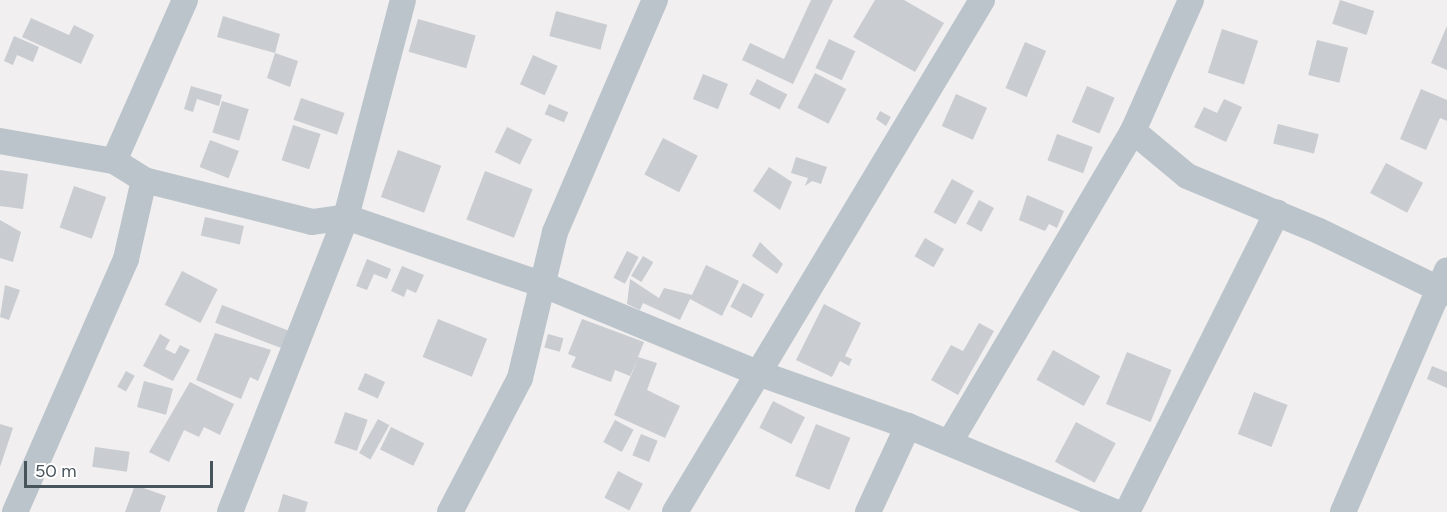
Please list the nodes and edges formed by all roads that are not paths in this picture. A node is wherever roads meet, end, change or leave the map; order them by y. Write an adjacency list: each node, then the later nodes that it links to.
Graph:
1 (184, 0): 8 (street)
2 (403, 0): 11 (street)
3 (655, 0): 13 (street)
4 (982, 0): 14 (street)
5 (1191, 0): 6 (street)
6 (1133, 131): 10 (street); 16 (street)
7 (0, 141): 8 (street)
8 (114, 161): 9 (street)
9 (144, 180): 11 (street); 17 (street)
10 (1277, 213): 12 (street); 23 (street)
11 (346, 217): 13 (street); 18 (street)
12 (1444, 284): 24 (street)
13 (544, 285): 14 (street); 19 (street)
14 (758, 373): 15 (street); 20 (street)
15 (908, 426): 16 (street); 21 (street)
16 (951, 440): 22 (street)
17 (15, 512)
18 (230, 512)
19 (450, 512)
20 (675, 512)
21 (868, 512)
22 (1115, 512)
23 (1127, 512)
24 (1343, 512)

